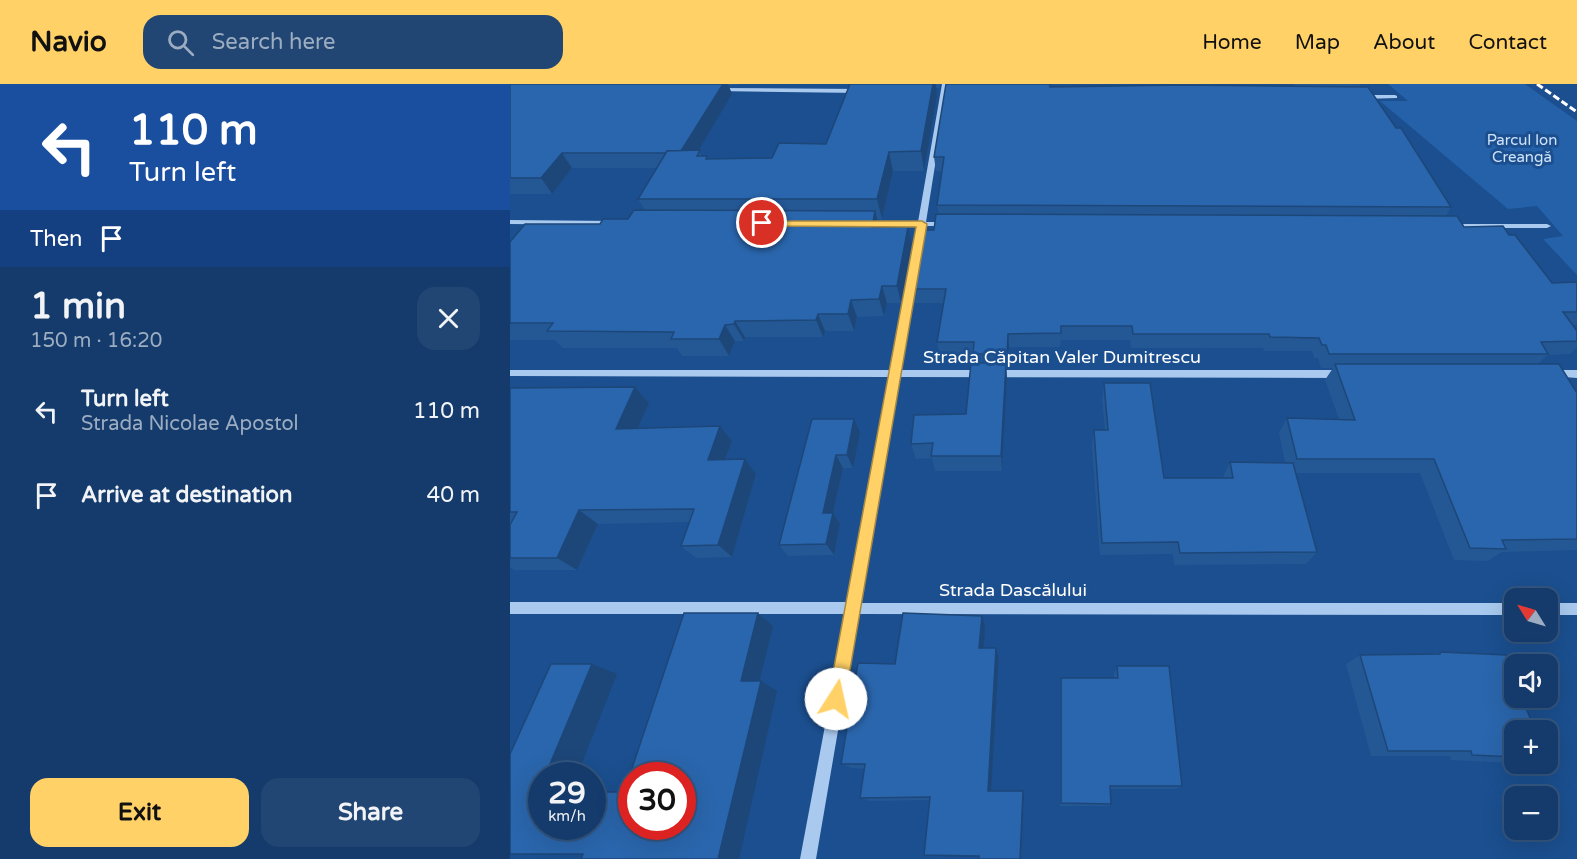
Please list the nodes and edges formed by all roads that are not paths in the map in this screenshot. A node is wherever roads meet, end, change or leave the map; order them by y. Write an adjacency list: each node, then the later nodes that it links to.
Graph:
1 (709, 89): 3 (street)
2 (940, 89): 4 (street); 10 (street)
3 (873, 91)
4 (955, 92)
5 (1360, 97): 6 (street)
6 (1395, 97)
7 (510, 222): 8 (street)
8 (628, 223)
9 (851, 224): 10 (street)
10 (922, 224): 11 (street); 15 (street)
11 (957, 224)
12 (1441, 226): 13 (street)
13 (1548, 226)
14 (510, 373): 15 (street, Strada Căpitan Valer Dumitrescu)
15 (896, 374): 16 (street, Strada Căpitan Valer Dumitrescu); 19 (street)
16 (1350, 374)
17 (1541, 374): 18 (street)
18 (1577, 374)
19 (852, 607): 20 (street, Strada Dascălului); 21 (street, Strada Dascălului); 24 (street)
20 (510, 608)
21 (1504, 609)
22 (1558, 609): 23 (street)
23 (1577, 609)
24 (808, 859)

